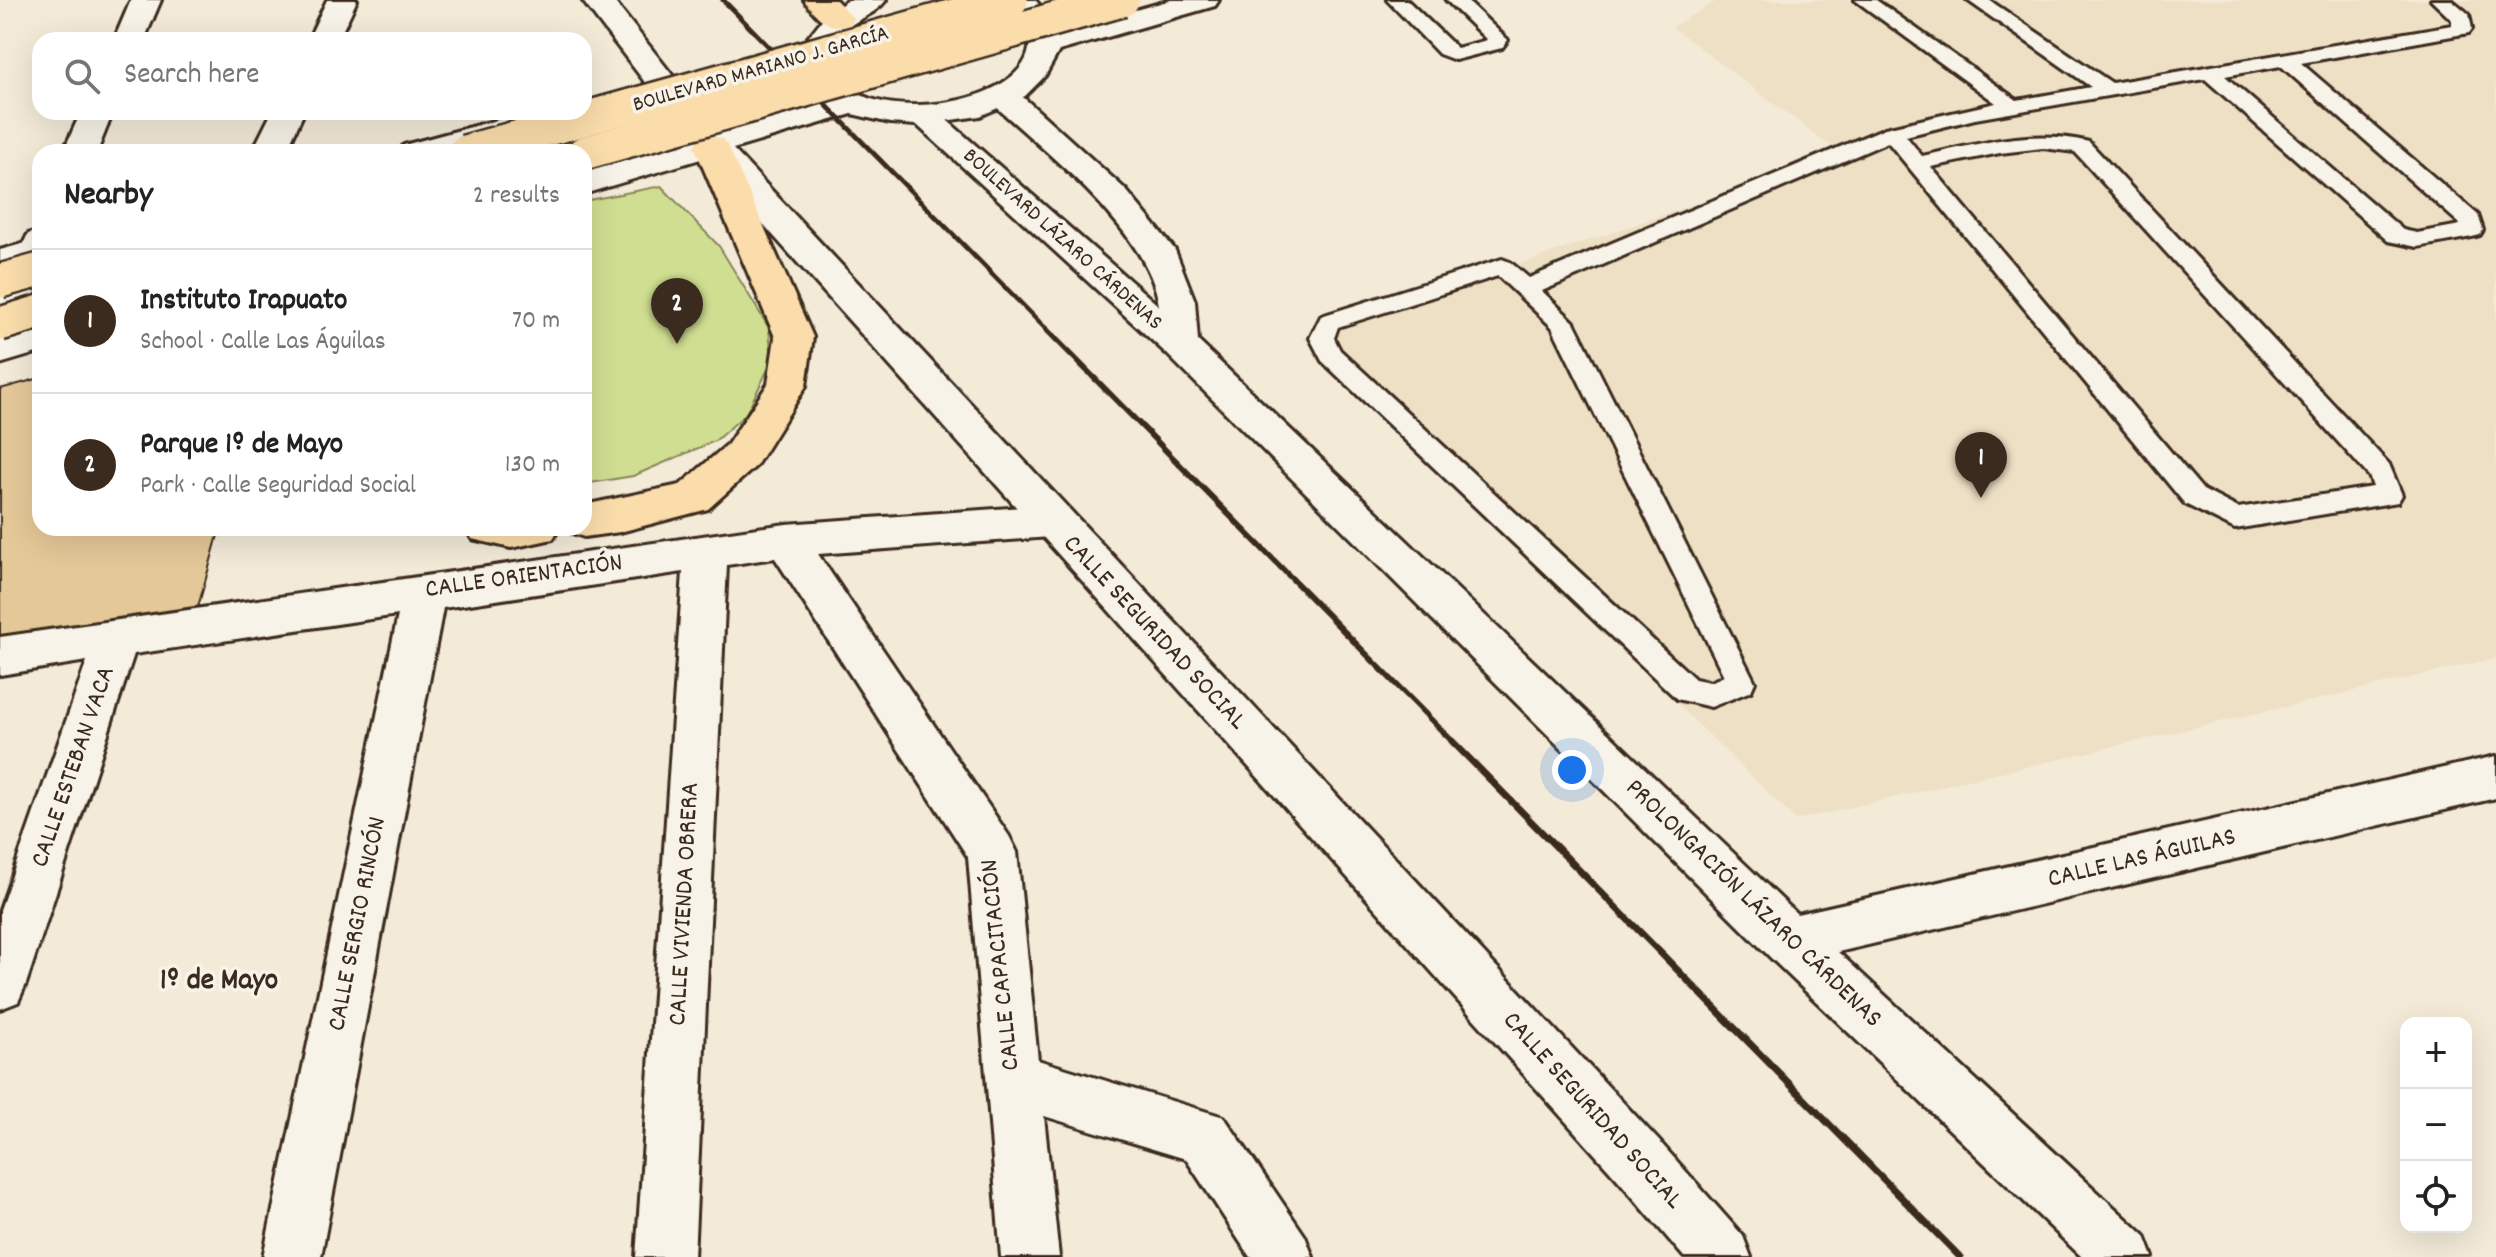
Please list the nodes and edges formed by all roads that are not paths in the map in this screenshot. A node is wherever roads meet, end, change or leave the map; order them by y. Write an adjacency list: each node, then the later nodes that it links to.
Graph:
1 (146, 0): 14 (street)
2 (342, 0): 15 (street)
3 (597, 0): 20 (street, CALLE SEGURIDAD SOCIAL)
4 (871, 0): 13 (street)
5 (1013, 0): 17 (street); 28 (main road, BOULEVARD MARIANO J. GARCÍA, bridge)
6 (1122, 0): 40 (main road, BOULEVARD MARIANO J. GARCÍA, bridge)
7 (1396, 0): 8 (lane)
8 (1455, 0)
9 (1864, 0): 25 (lane)
10 (1976, 0): 21 (lane)
11 (2449, 1): 18 (lane)
12 (1179, 3): 17 (street)
13 (829, 9): 16 (street)
14 (132, 32)
15 (327, 32)
16 (820, 45): 20 (street); 23 (street)
17 (1045, 45): 22 (street)
18 (2286, 60): 19 (lane); 19 (lane)
19 (2210, 73): 21 (lane)
20 (664, 85): 24 (street); 38 (street, CALLE SEGURIDAD SOCIAL)
21 (2109, 90): 25 (lane)
22 (1003, 96): 26 (street); 53 (street, BOULEVARD LÁZARO CÁRDENAS)
23 (853, 103): 26 (street); 38 (street)
24 (592, 105)
25 (2013, 106): 27 (lane)
26 (922, 115): 53 (street, BOULEVARD LÁZARO CÁRDENAS)
27 (1963, 116): 33 (lane); 39 (lane)
28 (592, 117)
29 (94, 120): 34 (street)
30 (284, 120): 35 (street)
31 (534, 120): 36 (street)
32 (580, 120): 37 (main road, BOULEVARD MARIANO J. GARCÍA, bridge)
33 (1892, 133): 41 (lane); 48 (lane)
34 (83, 144)
35 (273, 144)
36 (446, 144)
37 (494, 144)
38 (711, 146): 42 (street); 55 (main road); 56 (street, CALLE SEGURIDAD SOCIAL)
39 (1991, 149): 41 (lane); 41 (lane)
40 (592, 151)
41 (1917, 164)
42 (592, 181)
43 (32, 255): 45 (street)
44 (32, 259): 47 (main road, bridge)
45 (0, 262)
46 (32, 268): 51 (street)
47 (0, 281)
48 (1525, 289): 48 (lane)
49 (32, 314): 50 (main road, bridge)
50 (0, 324)
51 (0, 333)
52 (32, 341): 54 (street)
53 (1180, 345): 63 (street, PROLONGACIÓN LÁZARO CÁRDENAS)
54 (0, 351)
55 (592, 520)
56 (1050, 521): 57 (street, CALLE ORIENTACIÓN); 70 (street, CALLE SEGURIDAD SOCIAL)
57 (786, 540): 58 (street, CALLE ORIENTACIÓN); 65 (street, CALLE CAPACITACIÓN)
58 (706, 552): 59 (street, CALLE ORIENTACIÓN); 67 (street, CALLE VIVIENDA OBRERA)
59 (425, 591): 60 (street, CALLE ORIENTACIÓN); 66 (street, CALLE SERGIO RINCÓN)
60 (117, 640): 61 (street, CALLE ORIENTACIÓN); 64 (street, CALLE ESTEBAN VACA)
61 (0, 656)
62 (2496, 777): 63 (street, CALLE LAS ÁGUILAS)
63 (1788, 940): 71 (street, PROLONGACIÓN LÁZARO CÁRDENAS)
64 (0, 984)
65 (1014, 1080): 68 (street, CALLE CAPACITACIÓN); 69 (street)
66 (292, 1257)
67 (665, 1257)
68 (1030, 1257)
69 (1284, 1257)
70 (1722, 1257)
71 (2124, 1257)

